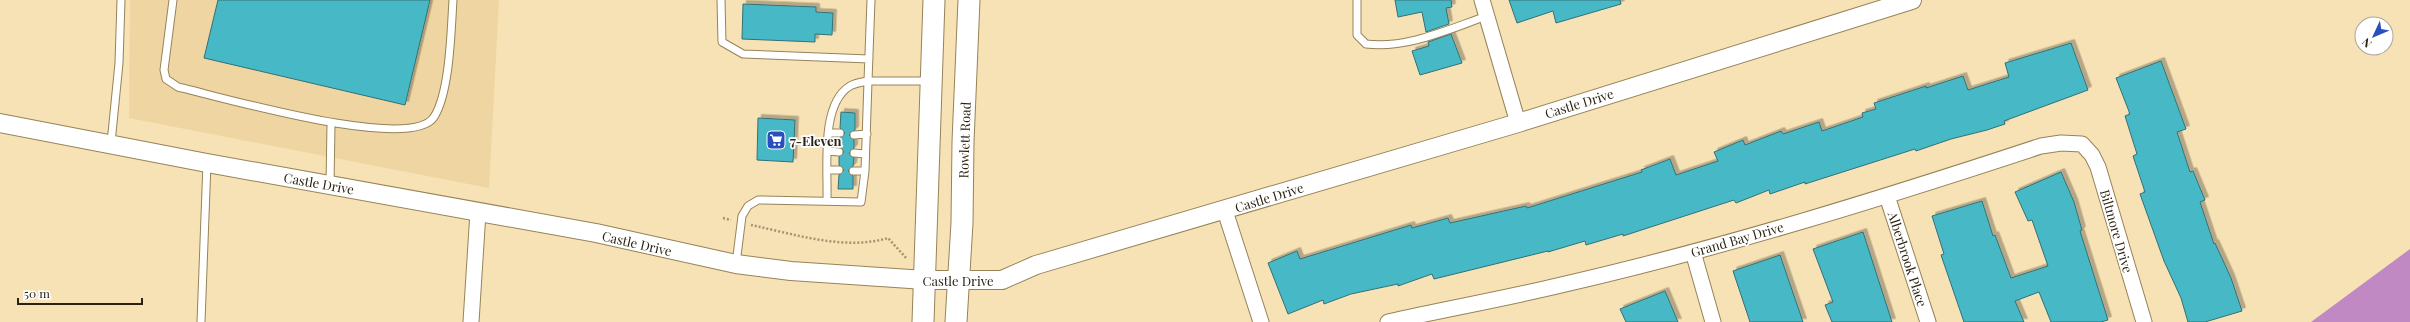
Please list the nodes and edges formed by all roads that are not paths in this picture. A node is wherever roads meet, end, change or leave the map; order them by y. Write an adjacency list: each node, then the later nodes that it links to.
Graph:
1 (121, 0): 22 (lane)
2 (173, 0): 17 (lane)
3 (453, 0): 17 (lane)
4 (721, 0): 12 (lane)
5 (870, 0): 12 (lane)
6 (934, 0): 14 (main road)
7 (969, 0): 41 (main road, Rowlett Road)
8 (1357, 0): 11 (lane)
9 (1482, 0): 11 (street)
10 (1912, 0): 16 (street, Castle Drive)
11 (1487, 16): 16 (street)
12 (869, 59): 13 (lane)
13 (868, 81): 14 (lane); 18 (lane); 20 (lane)
14 (931, 81): 40 (main road)
15 (0, 123): 22 (street, Castle Drive)
16 (1518, 123): 36 (street, Castle Drive)
17 (331, 124): 33 (lane)
18 (829, 133): 19 (lane); 24 (lane)
19 (840, 133)
20 (867, 134): 21 (lane); 27 (lane)
21 (854, 135)
22 (111, 144): 28 (street, Castle Drive)
23 (2082, 144): 34 (street, Grand Bay Drive); 50 (street, Biltmore Drive)
24 (828, 151): 25 (lane); 29 (lane)
25 (839, 152)
26 (854, 153): 27 (lane)
27 (865, 154): 32 (lane)
28 (207, 163): 33 (street, Castle Drive); 42 (lane)
29 (828, 170): 30 (lane); 35 (lane)
30 (839, 170)
31 (853, 171): 32 (lane)
32 (865, 171): 35 (lane)
33 (330, 185): 37 (street, Castle Drive)
34 (1887, 196): 38 (street, Grand Bay Drive); 49 (street, Alberbrook Place)
35 (827, 200): 39 (lane)
36 (1225, 211): 41 (street, Castle Drive); 46 (street)
37 (478, 212): 39 (street, Castle Drive); 43 (street)
38 (1693, 252): 47 (street, Grand Bay Drive); 48 (street)
39 (736, 264): 40 (street, Castle Drive)
40 (925, 280): 41 (street, Castle Drive); 44 (main road)
41 (957, 280): 45 (main road, Rowlett Road)
42 (201, 322)
43 (471, 322)
44 (923, 322)
45 (956, 322)
46 (1261, 322)
47 (1388, 322)
48 (1712, 322)
49 (1928, 322)
50 (2144, 322)

